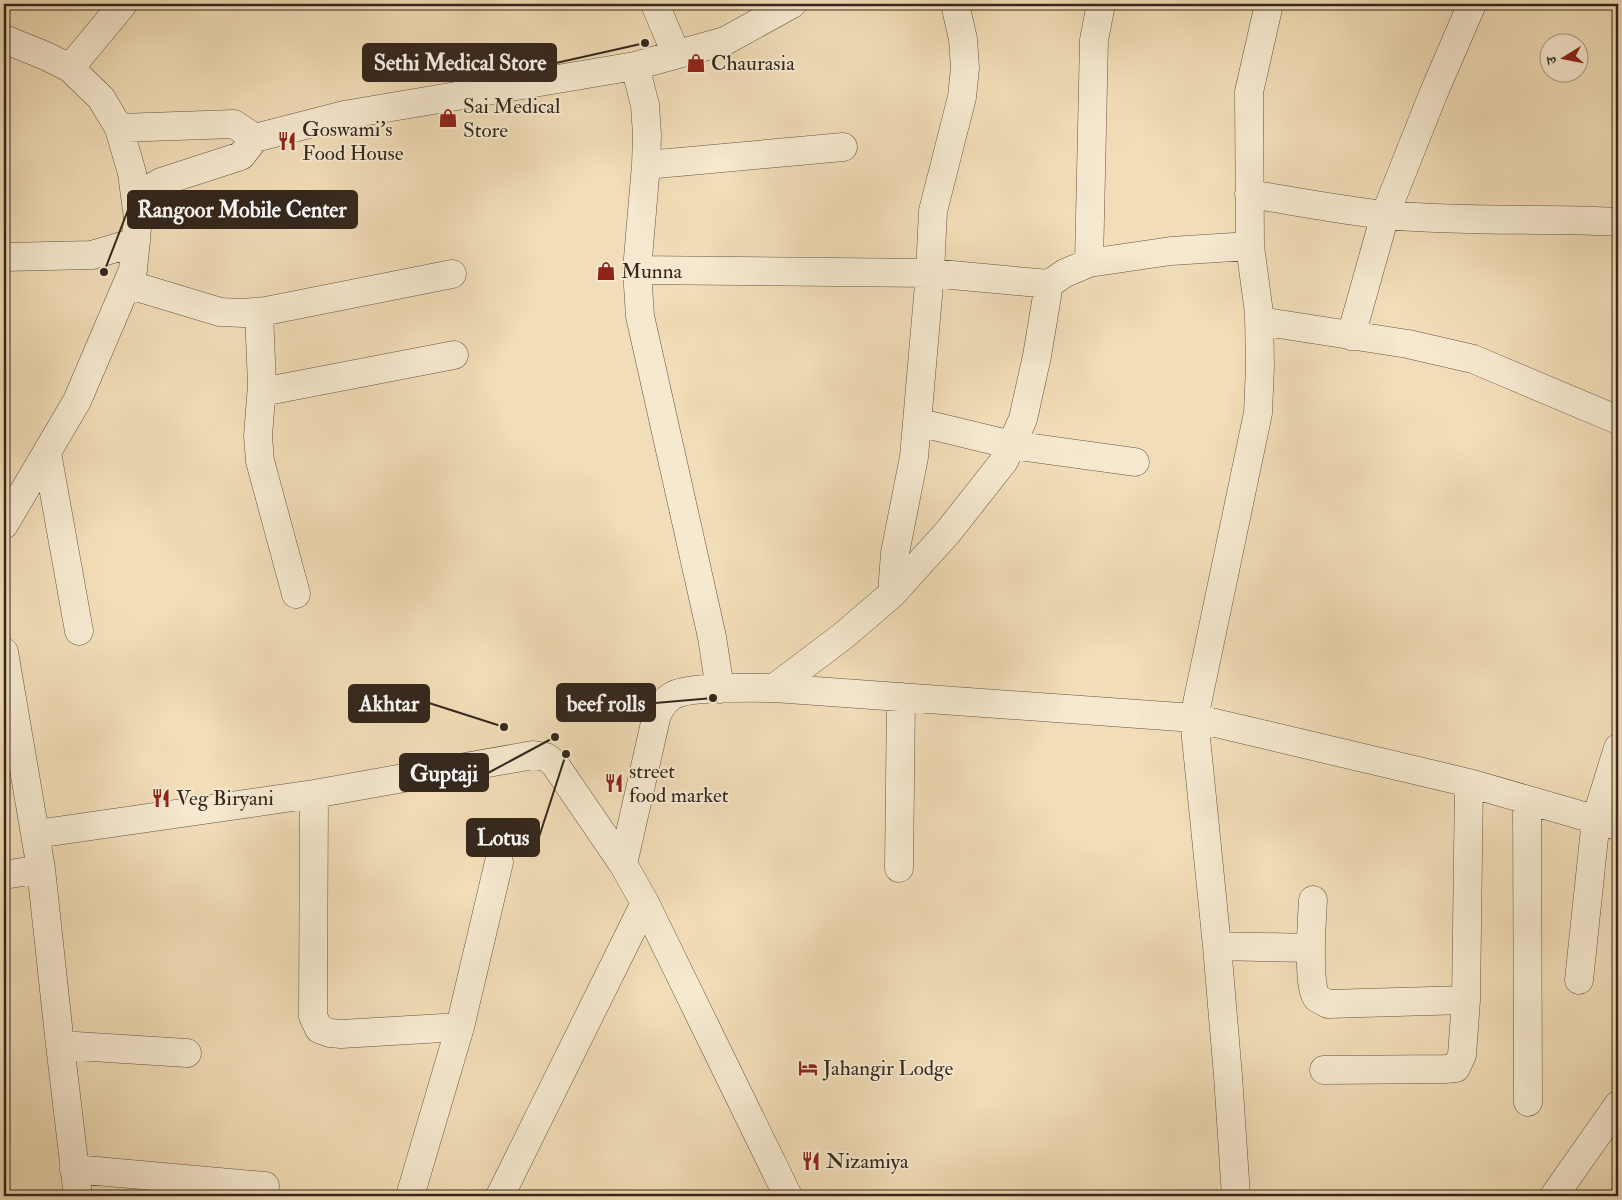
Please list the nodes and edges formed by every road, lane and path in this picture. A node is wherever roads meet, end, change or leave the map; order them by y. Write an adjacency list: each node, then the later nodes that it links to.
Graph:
1 (123, 4): 11 (street)
2 (655, 4): 9 (street)
3 (792, 4): 9 (street)
4 (955, 4): 25 (street)
5 (1101, 4): 23 (street)
6 (1269, 4): 16 (street)
7 (1472, 4): 18 (street)
8 (4, 39): 11 (street)
9 (676, 54): 10 (street)
10 (635, 66): 13 (street); 15 (street)
11 (70, 68): 12 (street)
12 (119, 128): 13 (street); 17 (street)
13 (255, 138): 17 (street)
14 (843, 147): 15 (street)
15 (646, 165): 24 (street)
16 (1249, 194): 18 (street); 21 (street)
17 (136, 200): 20 (street)
18 (1385, 215): 19 (street); 31 (street)
19 (1618, 222)
20 (136, 242): 22 (street); 27 (street)
21 (1250, 246): 23 (street); 30 (street)
22 (4, 257)
23 (1089, 263): 28 (street)
24 (637, 270): 25 (street); 45 (street)
25 (930, 273): 28 (street); 35 (street)
26 (452, 274): 29 (street)
27 (127, 284): 29 (street); 37 (street)
28 (1049, 284): 36 (street)
29 (259, 312): 33 (street)
30 (1259, 321): 31 (street); 47 (street)
31 (1351, 336): 34 (street)
32 (454, 355): 33 (street)
33 (262, 392): 40 (street)
34 (1618, 420)
35 (917, 422): 36 (street); 41 (street)
36 (1012, 445): 38 (street); 41 (street)
37 (47, 453): 39 (street); 42 (street)
38 (1135, 462)
39 (4, 525)
40 (296, 594)
41 (892, 594): 44 (street)
42 (79, 631)
43 (4, 652): 53 (street)
44 (774, 688): 45 (street); 46 (street)
45 (720, 689): 55 (street)
46 (900, 697): 47 (street); 56 (street)
47 (1194, 718): 49 (street); 61 (street)
48 (1618, 748): 52 (street)
49 (1469, 783): 51 (street); 64 (street)
50 (314, 794): 53 (street); 55 (street); 65 (street)
51 (1526, 800): 52 (street); 69 (street)
52 (1607, 823): 63 (street)
53 (36, 834): 57 (street)
54 (499, 862): 65 (street)
55 (624, 864): 60 (street)
56 (899, 868)
57 (42, 869): 58 (street); 66 (street)
58 (4, 875)
59 (1313, 900): 62 (street)
60 (644, 903): 75 (street); 76 (street)
61 (1217, 946): 62 (street); 77 (street)
62 (1311, 948): 64 (street)
63 (1579, 980)
64 (1466, 1000): 68 (street)
65 (460, 1027): 74 (street)
66 (60, 1045): 67 (street); 71 (street)
67 (187, 1053)
68 (1324, 1070)
69 (1528, 1102)
70 (1618, 1105): 78 (street)
71 (74, 1169): 72 (street); 73 (street)
72 (265, 1186)
73 (78, 1196)
74 (410, 1196)
75 (500, 1196)
76 (788, 1196)
77 (1236, 1196)
78 (1554, 1196)

